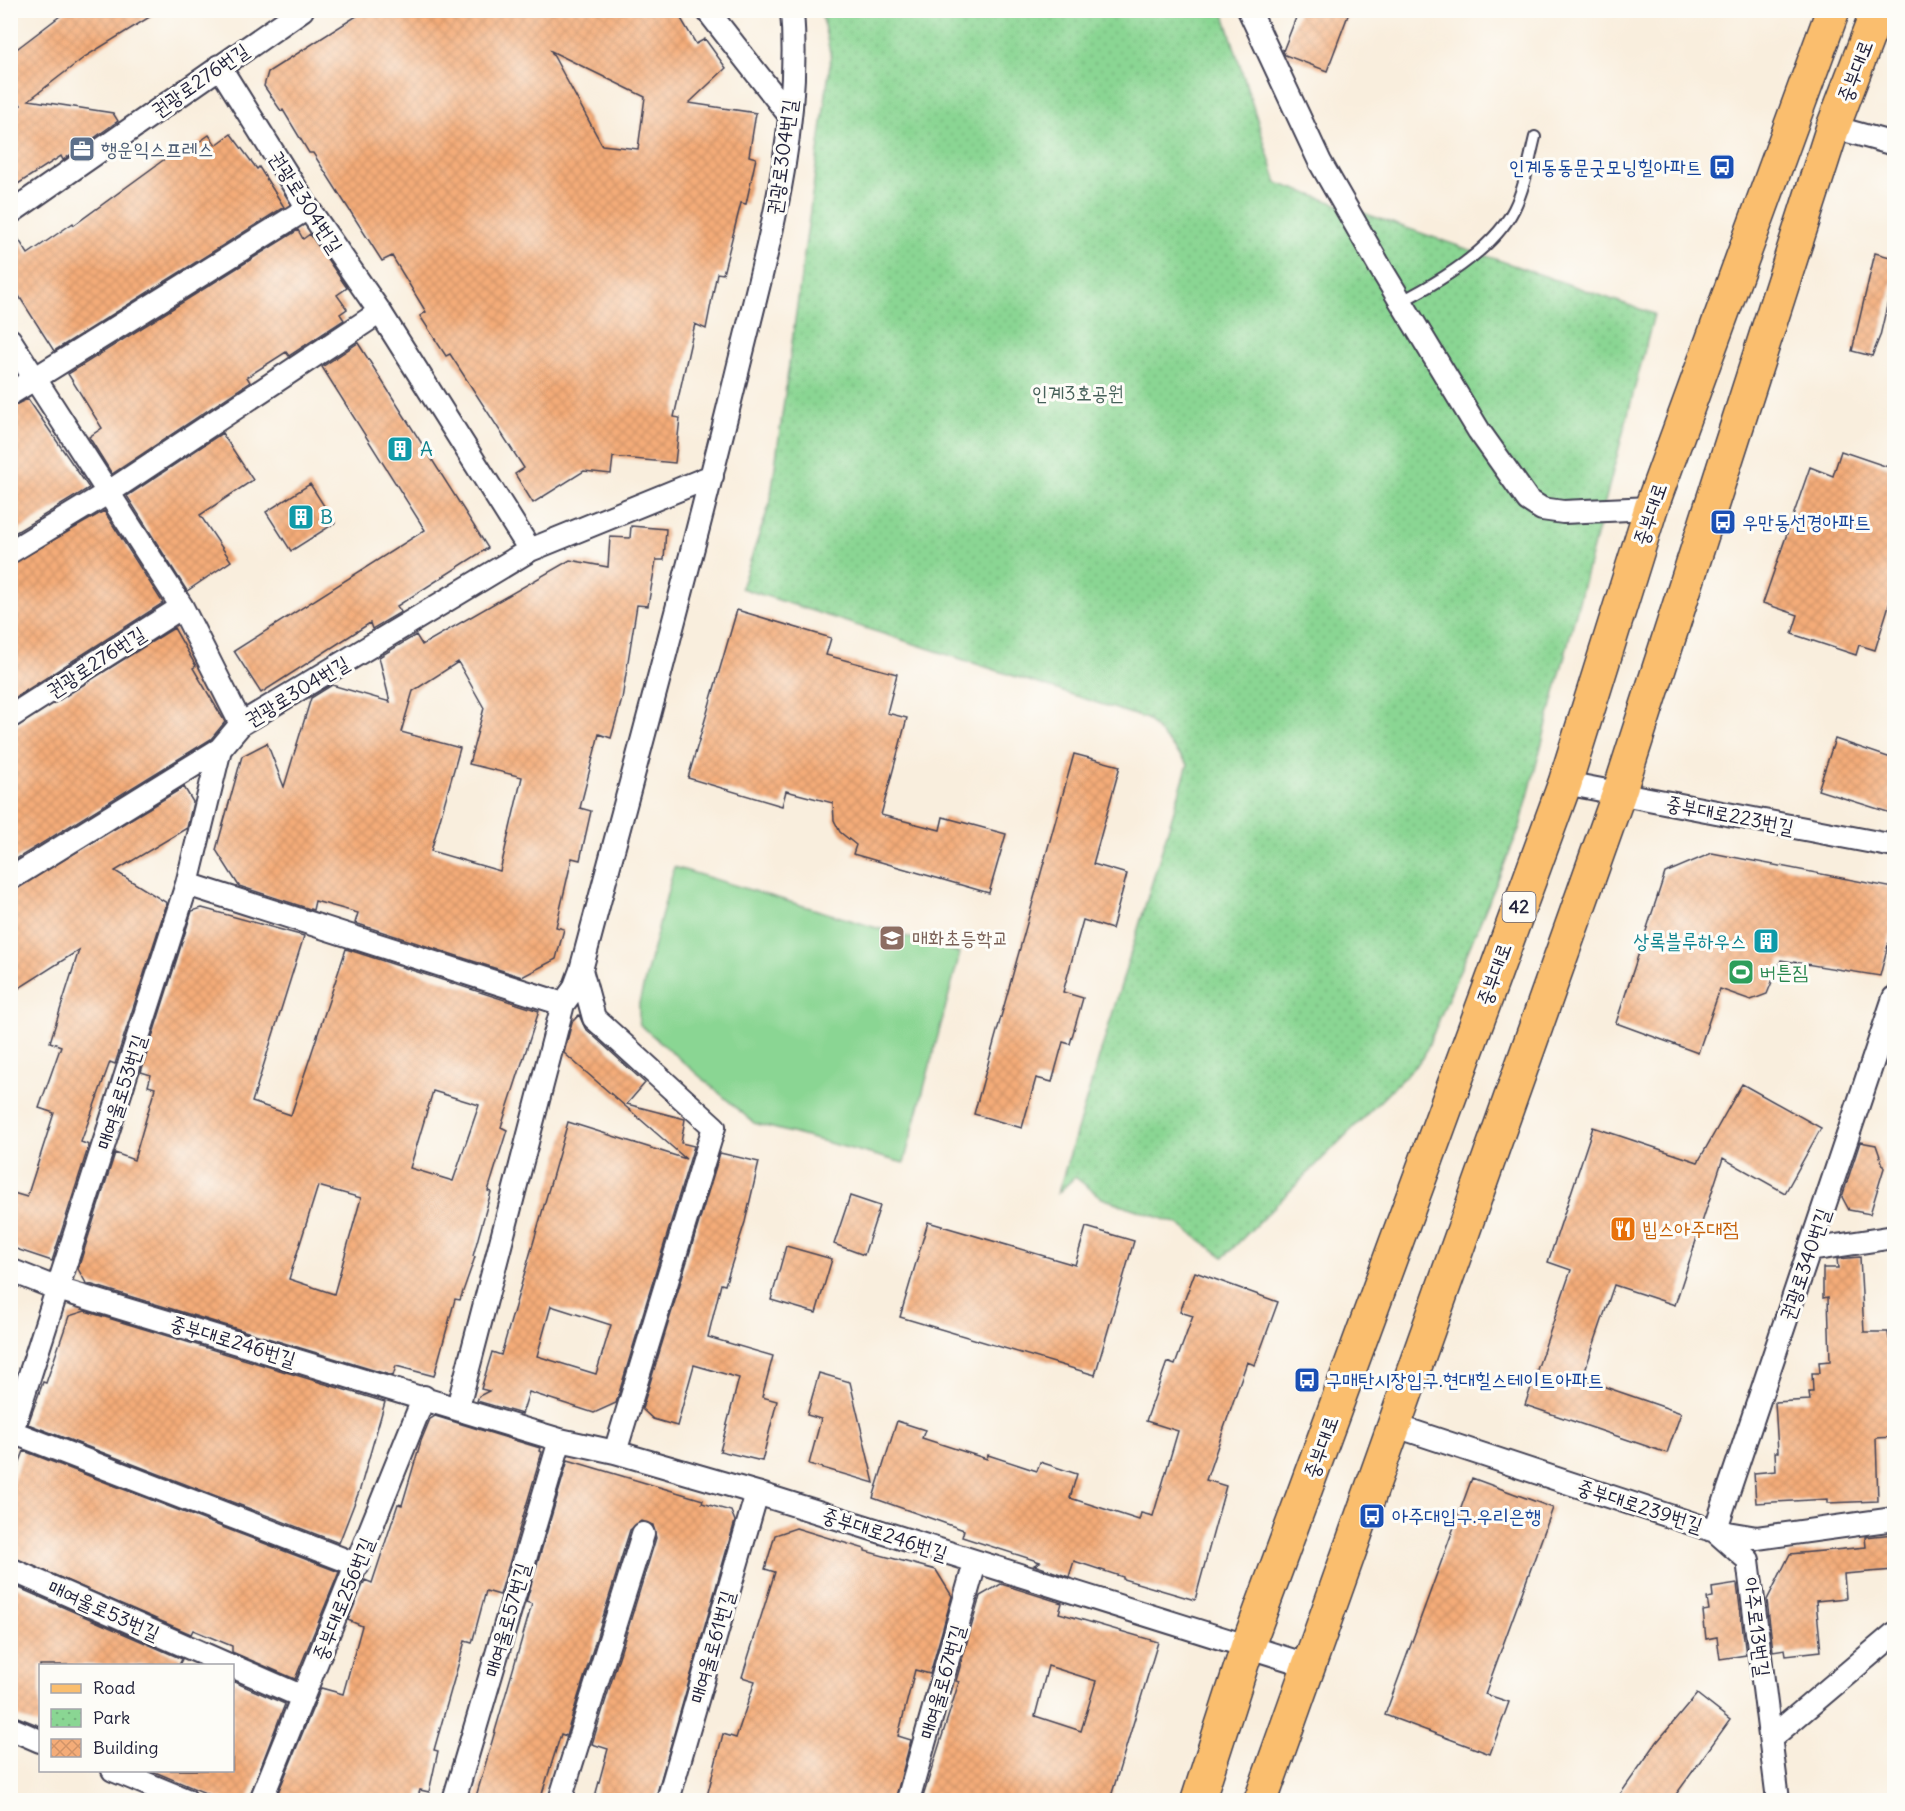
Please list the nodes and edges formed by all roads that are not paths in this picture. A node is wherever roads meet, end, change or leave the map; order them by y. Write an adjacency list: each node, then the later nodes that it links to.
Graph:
1 (302, 10): 7 (street, 권광로276번길)
2 (707, 10): 8 (street)
3 (792, 10): 8 (street, 권광로304번길)
4 (1249, 10): 14 (street)
5 (1833, 10): 21 (main road, 중부대로 / 42)
6 (1878, 10): 9 (main road, 중부대로)
7 (219, 66): 12 (street, 권광로304번길); 13 (street, 권광로276번길)
8 (790, 116): 19 (street, 권광로304번길)
9 (1833, 127): 11 (street); 29 (main road, 중부대로)
10 (1535, 137): 14 (lane)
11 (1894, 144)
12 (308, 208): 15 (street, 권광로304번길); 17 (street)
13 (10, 213)
14 (1400, 303): 21 (street)
15 (380, 312): 20 (street); 22 (street, 권광로304번길)
16 (10, 340): 17 (street)
17 (34, 378): 18 (street); 20 (street)
18 (10, 394)
19 (712, 476): 22 (street, 권광로304번길); 33 (street, 권광로304번길)
20 (109, 492): 23 (street); 24 (street)
21 (1651, 508): 28 (main road, 중부대로 / 42)
22 (530, 550): 26 (street, 권광로304번길)
23 (10, 552)
24 (182, 607): 25 (street, 권광로276번길); 26 (street)
25 (10, 717)
26 (241, 724): 27 (street, 권광로304번길)
27 (220, 750): 31 (street, 권광로304번길); 32 (street, 매여울로53번길)
28 (1564, 783): 29 (street, 중부대로223번길); 53 (main road, 중부대로 / 42)
29 (1619, 793): 30 (street, 중부대로223번길); 41 (main road, 중부대로)
30 (1894, 846)
31 (10, 879)
32 (187, 884): 33 (street); 38 (street, 매여울로53번길)
33 (573, 988): 40 (street); 44 (street)
34 (1894, 998): 36 (street, 권광로340번길)
35 (1894, 1237): 36 (street)
36 (1810, 1250): 47 (street, 권광로340번길)
37 (10, 1270): 38 (street, 중부대로246번길)
38 (58, 1288): 39 (street, 중부대로246번길); 42 (street, 매여울로53번길)
39 (424, 1397): 40 (street, 중부대로246번길); 50 (street, 중부대로256번길)
40 (458, 1407): 43 (street, 중부대로246번길)
41 (1393, 1425): 47 (street, 중부대로239번길); 55 (main road, 중부대로)
42 (11, 1435): 50 (street, 매여울로53번길)
43 (560, 1440): 44 (street, 중부대로246번길); 64 (street, 매여울로57번길)
44 (615, 1452): 45 (street, 중부대로246번길)
45 (757, 1493): 49 (street, 중부대로246번길); 66 (street, 매여울로61번길)
46 (1894, 1520): 47 (street, 중부대로239번길)
47 (1715, 1531): 59 (street, 아주로13번길)
48 (643, 1534): 65 (street)
49 (975, 1563): 53 (street, 중부대로246번길); 67 (street, 매여울로67번길)
50 (358, 1565): 57 (street, 중부대로256번길)
51 (10, 1569): 54 (street, 매여울로53번길)
52 (1894, 1634): 59 (street)
53 (1247, 1648): 55 (street, 중부대로246번길); 68 (main road, 중부대로 / 42)
54 (227, 1664)
55 (1310, 1666): 69 (main road, 중부대로)
56 (234, 1667): 57 (street, 매여울로53번길)
57 (303, 1697): 63 (street, 중부대로256번길)
58 (10, 1728): 60 (street)
59 (1771, 1738): 70 (street, 아주로13번길)
60 (39, 1741)
61 (118, 1772): 62 (street)
62 (186, 1800)
63 (261, 1800)
64 (454, 1800)
65 (560, 1800)
66 (668, 1800)
67 (908, 1800)
68 (1198, 1800)
69 (1261, 1800)
70 (1778, 1800)

